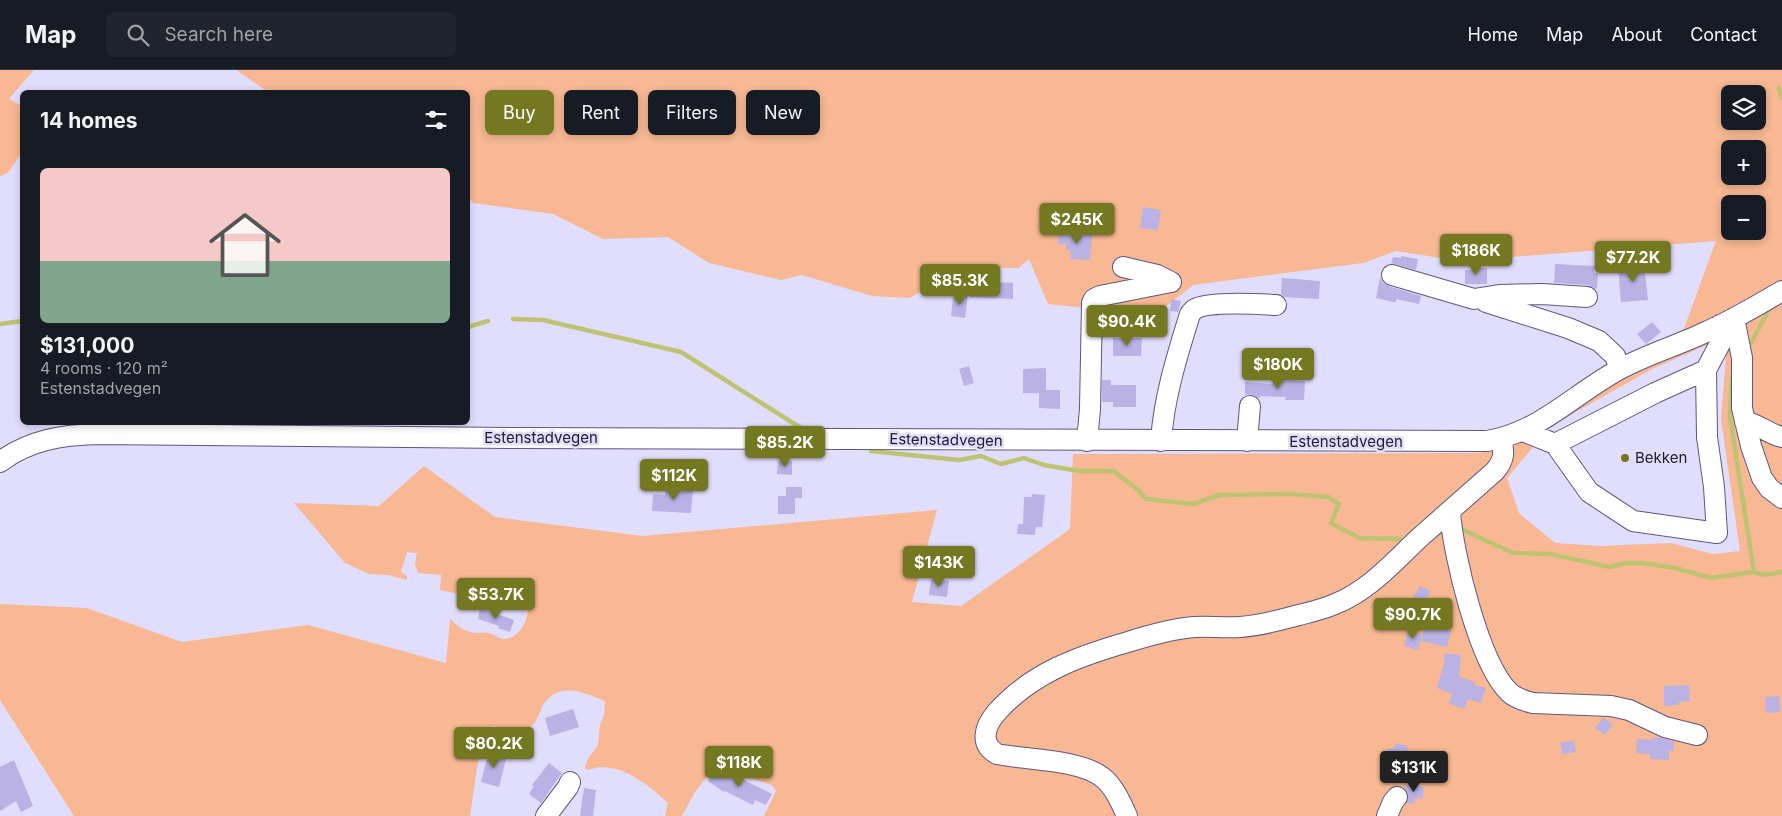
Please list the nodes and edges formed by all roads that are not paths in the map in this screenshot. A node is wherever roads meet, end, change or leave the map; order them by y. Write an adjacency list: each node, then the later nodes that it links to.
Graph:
1 (1123, 267): 15 (street)
2 (1392, 275): 5 (street)
3 (1782, 291): 7 (street, Estenstadvegen)
4 (1587, 297): 5 (street)
5 (1474, 299): 8 (street)
6 (1276, 305): 16 (street)
7 (1727, 321): 8 (street, Estenstadvegen); 9 (street); 11 (street)
8 (1620, 369): 12 (street, Estenstadvegen)
9 (1706, 370): 18 (street); 18 (street)
10 (1250, 406): 17 (street)
11 (1746, 422): 13 (street); 20 (street)
12 (1523, 431): 14 (street, Estenstadvegen); 18 (street)
13 (1782, 436)
14 (1501, 439): 17 (street, Estenstadvegen); 21 (street)
15 (1087, 441): 16 (street, Estenstadvegen); 19 (street, Estenstadvegen)
16 (1161, 441): 17 (street, Estenstadvegen)
17 (1247, 441)
18 (1555, 444)
19 (0, 462)
20 (1782, 498)
21 (1450, 512): 22 (street); 26 (street)
22 (1697, 735)
23 (570, 782): 25 (street)
24 (1397, 797): 27 (street)
25 (546, 816)
26 (1127, 816)
27 (1387, 816)

